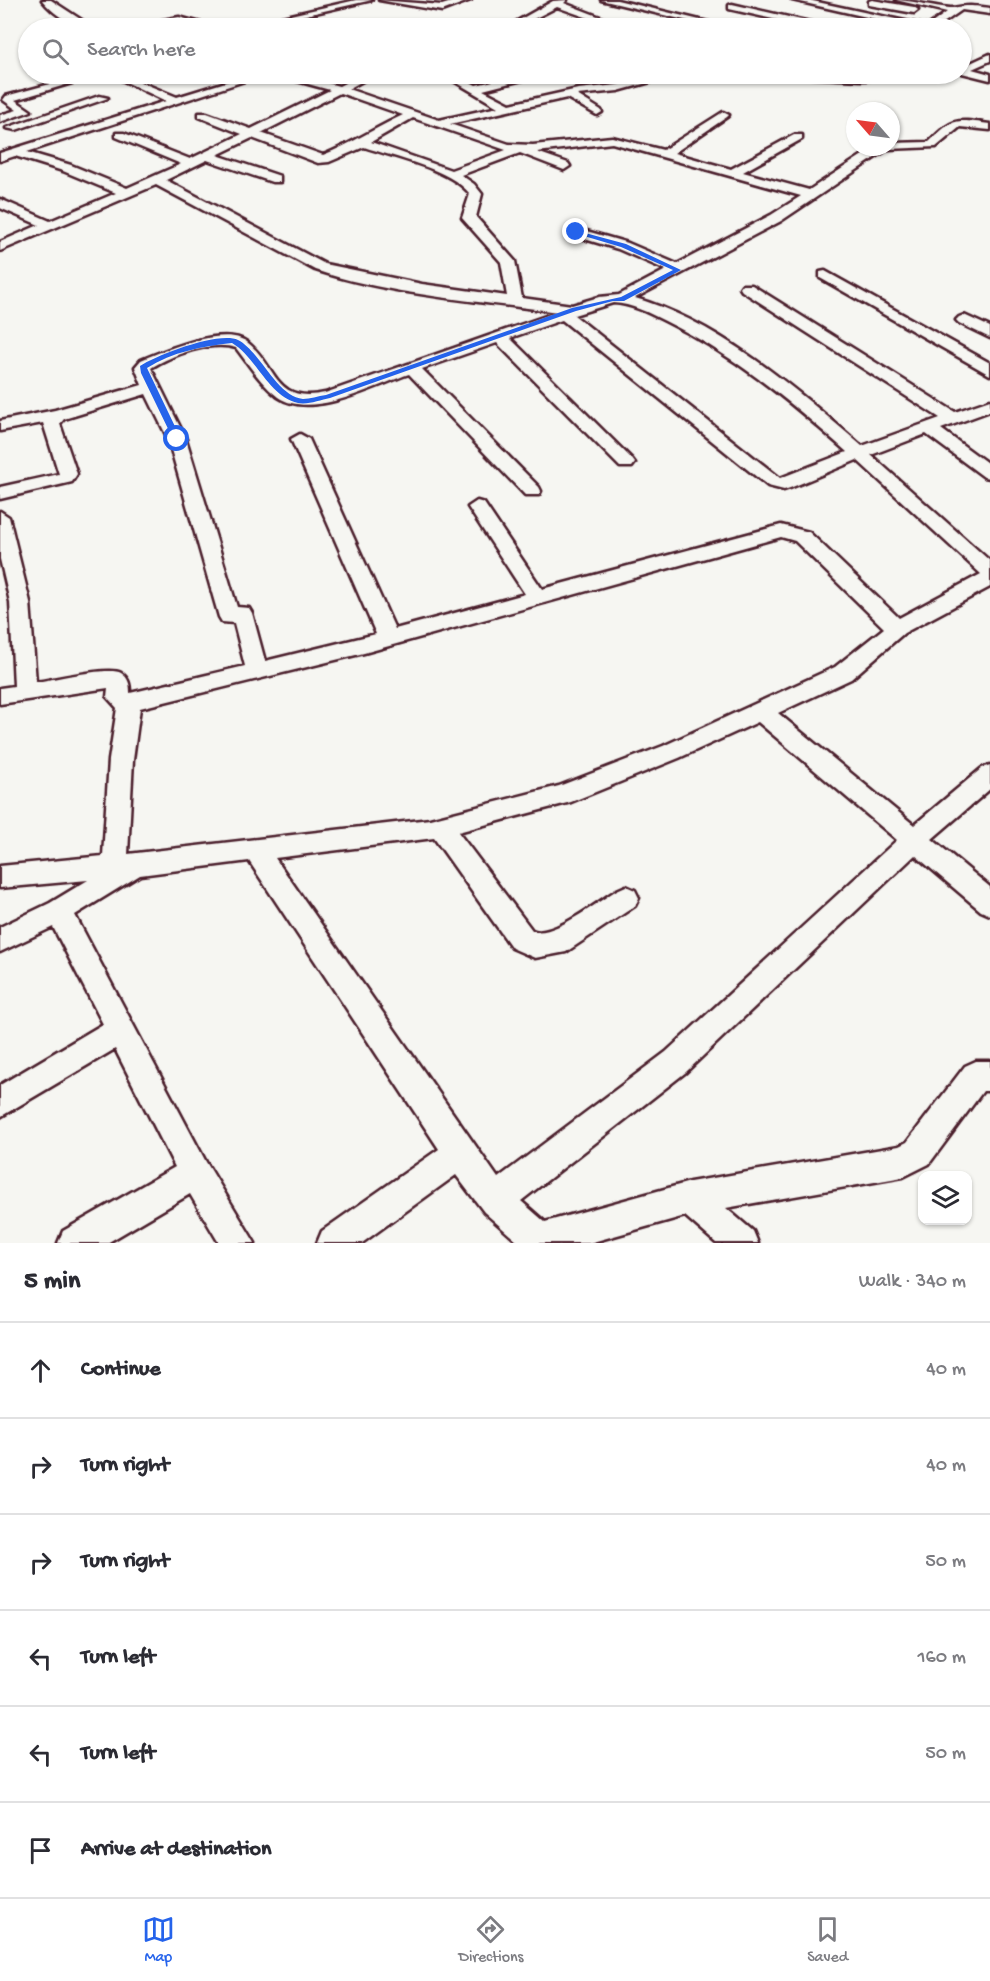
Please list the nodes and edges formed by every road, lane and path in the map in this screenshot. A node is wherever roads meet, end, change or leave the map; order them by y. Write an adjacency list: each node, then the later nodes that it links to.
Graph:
1 (46, 0): 15 (street)
2 (368, 0): 16 (street)
3 (383, 0): 4 (street)
4 (467, 0)
5 (605, 0): 19 (street)
6 (752, 0): 11 (street)
7 (796, 0): 22 (street)
8 (898, 0): 14 (street)
9 (560, 1): 17 (street); 18 (street)
10 (866, 2): 12 (street)
11 (732, 7): 20 (street); 21 (street)
12 (914, 10)
13 (990, 11): 14 (street)
14 (955, 12): 23 (street)
15 (71, 18)
16 (293, 18)
17 (529, 18)
18 (600, 18)
19 (686, 18)
20 (693, 18)
21 (780, 18)
22 (879, 18)
23 (946, 18)
24 (972, 55): 25 (street)
25 (972, 65)
26 (972, 73): 27 (street)
27 (990, 77)
28 (61, 84): 41 (street)
29 (140, 84): 40 (street)
30 (228, 84): 40 (street)
31 (320, 84): 36 (street)
32 (349, 84): 36 (street)
33 (465, 84): 37 (street)
34 (494, 84): 37 (street)
35 (632, 84): 38 (street)
36 (338, 89): 44 (street); 50 (street)
37 (474, 89): 42 (street)
38 (568, 94): 42 (street); 43 (street)
39 (103, 98): 49 (street)
40 (178, 99): 50 (street); 56 (street)
41 (4, 100): 46 (street)
42 (507, 107): 47 (street)
43 (597, 112)
44 (413, 114): 47 (street); 53 (street)
45 (723, 115): 57 (street)
46 (0, 119)
47 (439, 123): 55 (street)
48 (990, 128): 54 (street)
49 (0, 132)
50 (251, 134): 53 (street); 58 (street)
51 (120, 135): 61 (street)
52 (798, 137): 63 (street)
53 (363, 143): 64 (street)
54 (900, 146)
55 (520, 149): 57 (street); 62 (street); 64 (street)
56 (15, 152): 60 (street); 67 (street)
57 (667, 153): 63 (street)
58 (207, 156): 61 (street); 65 (street)
59 (871, 156): 68 (street)
60 (0, 157)
61 (191, 164): 66 (street)
62 (564, 166)
63 (735, 172): 68 (street)
64 (450, 175): 77 (street)
65 (276, 179)
66 (157, 180): 67 (street); 77 (street)
67 (128, 193): 70 (street)
68 (813, 195): 73 (street)
69 (0, 203): 70 (street)
70 (51, 226): 72 (street)
71 (576, 232): 73 (street)
72 (0, 247)
73 (678, 270): 76 (street)
74 (825, 275): 83 (street)
75 (747, 288): 87 (street)
76 (622, 299): 78 (street); 91 (street)
77 (516, 302): 78 (street)
78 (569, 312): 81 (street); 91 (street)
79 (964, 320): 80 (street)
80 (990, 333)
81 (499, 336): 82 (street); 92 (street)
82 (412, 368): 84 (street); 94 (street)
83 (990, 370)
84 (152, 387): 86 (street); 103 (street)
85 (990, 405): 87 (street)
86 (58, 415): 88 (street); 95 (street)
87 (954, 418): 89 (street)
88 (0, 426)
89 (928, 428): 91 (street); 93 (street)
90 (300, 440): 102 (street)
91 (859, 453): 98 (street)
92 (626, 463)
93 (990, 474)
94 (532, 491)
95 (0, 493)
96 (477, 507): 100 (street)
97 (0, 517): 104 (street)
98 (990, 572)
99 (990, 578): 101 (street)
100 (537, 597): 101 (street); 102 (street)
101 (897, 628): 107 (street)
102 (388, 638): 103 (street)
103 (257, 670): 106 (street)
104 (26, 693): 105 (street); 106 (street)
105 (0, 696)
106 (129, 702): 112 (street)
107 (762, 712): 109 (street); 110 (street)
108 (990, 775): 110 (street)
109 (439, 826): 111 (street); 114 (street)
110 (914, 840): 115 (street); 124 (street)
111 (255, 850): 112 (street); 121 (street)
112 (126, 865): 113 (street); 116 (street)
113 (0, 877)
114 (626, 898)
115 (990, 903)
116 (59, 911): 117 (street); 118 (street)
117 (0, 940)
118 (122, 1029): 120 (street); 122 (street)
119 (990, 1076): 123 (street)
120 (0, 1102)
121 (460, 1153): 124 (street); 128 (street)
122 (195, 1173): 126 (street); 127 (street)
123 (690, 1198): 125 (street); 129 (street)
124 (495, 1201): 125 (street)
125 (539, 1241)
126 (75, 1243)
127 (238, 1243)
128 (334, 1243)
129 (741, 1243)

